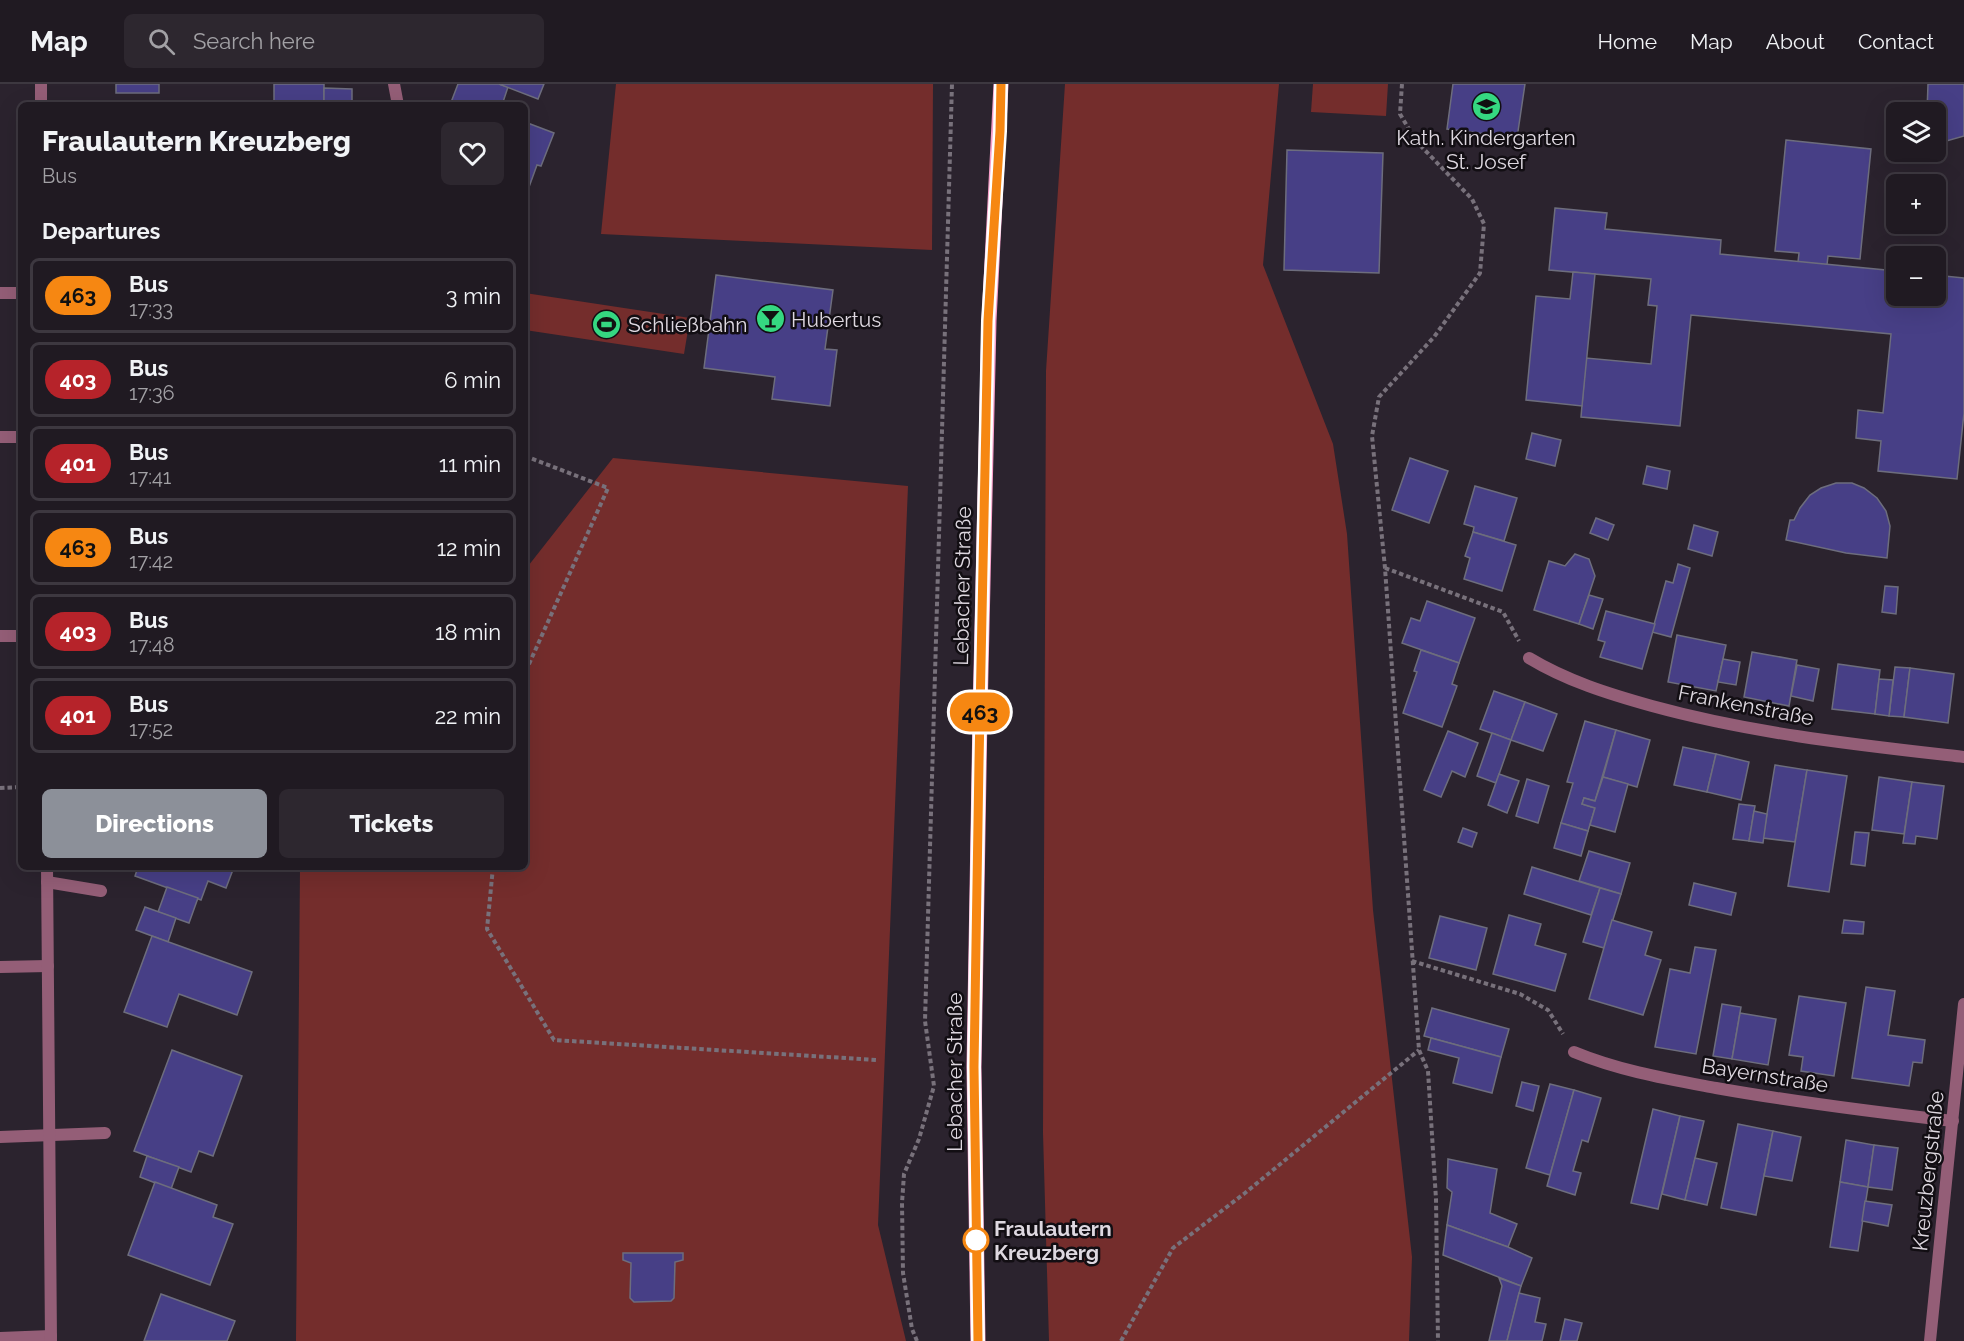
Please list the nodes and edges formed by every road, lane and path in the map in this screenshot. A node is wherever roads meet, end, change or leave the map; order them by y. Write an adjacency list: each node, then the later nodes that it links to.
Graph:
1 (41, 84): 6 (street)
2 (394, 84): 7 (street)
3 (952, 84): 38 (path)
4 (1001, 84): 39 (main road, Lebacher Straße)
5 (1402, 84): 13 (path)
6 (41, 102)
7 (397, 102)
8 (0, 293): 9 (street)
9 (18, 293)
10 (0, 437): 11 (street)
11 (18, 437)
12 (528, 457): 17 (path)
13 (1385, 568): 16 (path); 25 (path)
14 (0, 636): 15 (street)
15 (18, 636)
16 (1529, 658): 18 (street, Frankenstraße)
17 (528, 666)
18 (1964, 757)
19 (18, 787): 20 (path)
20 (0, 788)
21 (47, 870): 23 (street)
22 (493, 870): 31 (path)
23 (47, 882): 24 (street); 26 (street)
24 (101, 891)
25 (1412, 961): 29 (path); 30 (path)
26 (48, 966): 27 (street); 34 (street)
27 (0, 967)
28 (1964, 1004): 32 (street, Kreuzbergstraße)
29 (1419, 1050): 40 (path); 41 (path)
30 (1574, 1052): 32 (street, Bayernstraße)
31 (877, 1060)
32 (1953, 1120): 42 (street, Kreuzbergstraße)
33 (105, 1133): 34 (street)
34 (50, 1136): 35 (street); 37 (street)
35 (0, 1137)
36 (0, 1338): 37 (street)
37 (51, 1339)
38 (917, 1341)
39 (978, 1341)
40 (1121, 1341)
41 (1438, 1341)
42 (1930, 1341)

